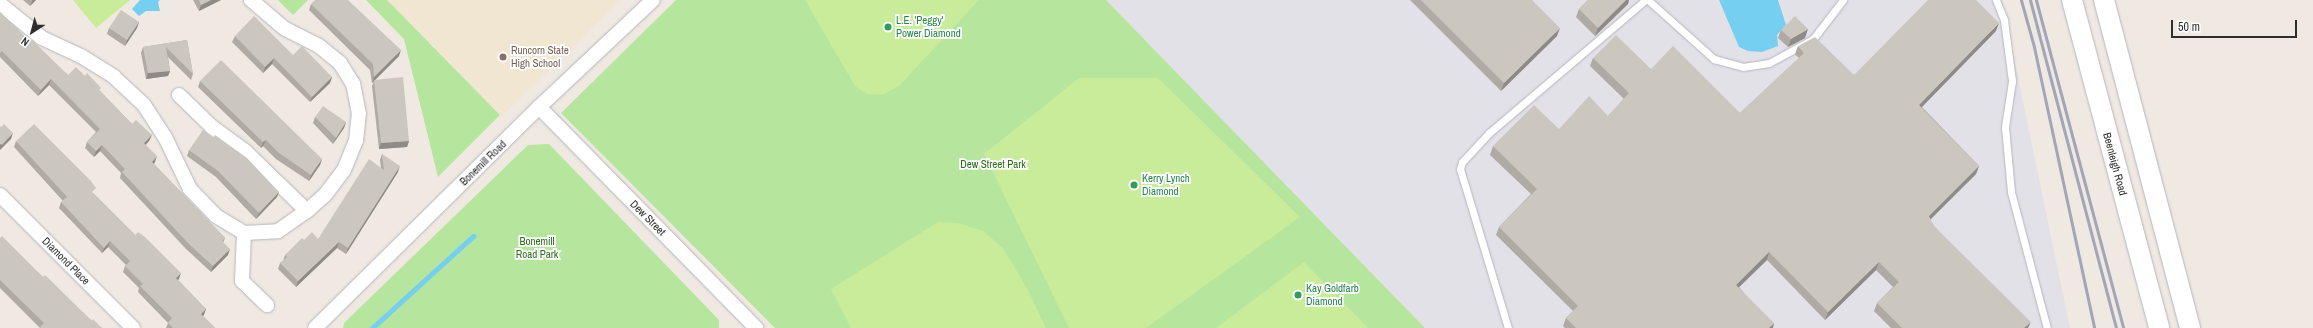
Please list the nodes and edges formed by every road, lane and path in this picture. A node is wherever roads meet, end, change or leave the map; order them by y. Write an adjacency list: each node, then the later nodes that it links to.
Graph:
1 (251, 0): 13 (street)
2 (653, 0): 11 (street, Bonemill Road)
3 (1645, 0): 19 (lane)
4 (1648, 0): 5 (lane)
5 (1844, 0)
6 (1996, 0): 20 (lane)
7 (2072, 0): 21 (main road, Beenleigh Road)
8 (2104, 0): 22 (main road)
9 (0, 4): 14 (street)
10 (179, 95): 13 (street)
11 (539, 107): 17 (street, Bonemill Road); 18 (street, Dew Street)
12 (0, 195): 16 (street, Diamond Place)
13 (307, 211): 14 (street)
14 (244, 233): 15 (street)
15 (267, 305)
16 (132, 328)
17 (314, 328)
18 (755, 328)
19 (1508, 328)
20 (2047, 328)
21 (2159, 328)
22 (2190, 328)

